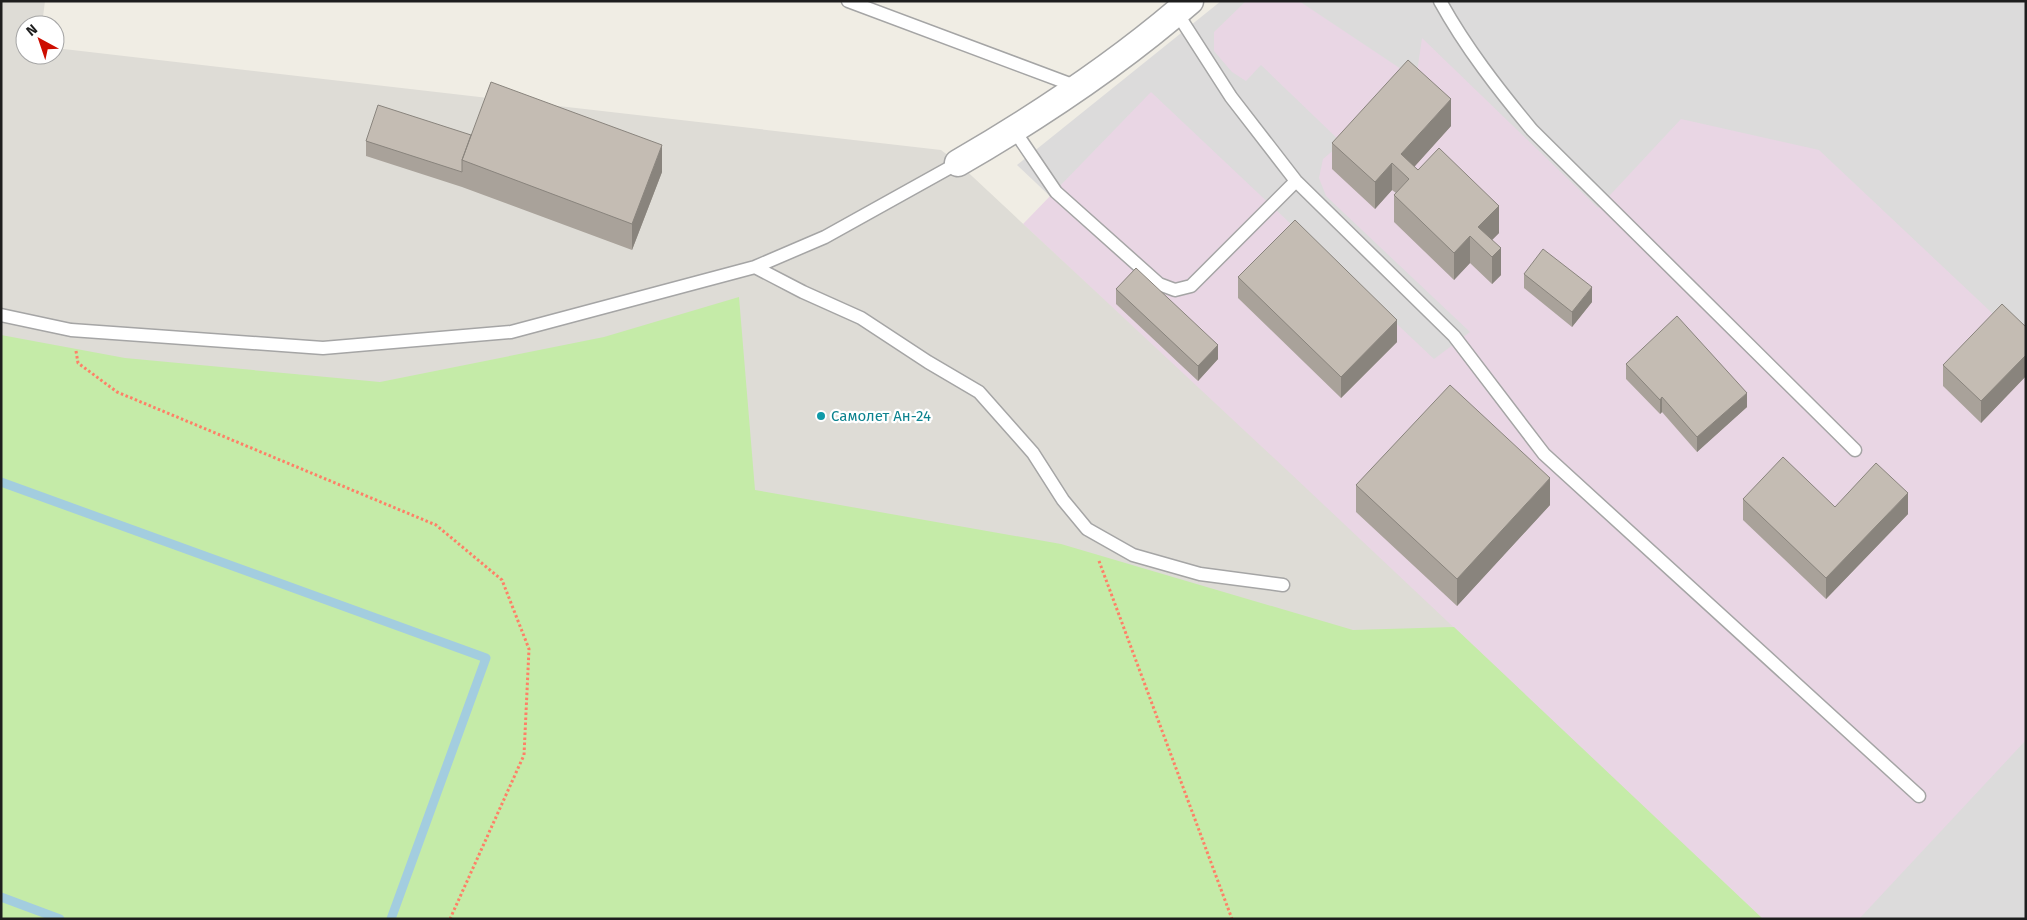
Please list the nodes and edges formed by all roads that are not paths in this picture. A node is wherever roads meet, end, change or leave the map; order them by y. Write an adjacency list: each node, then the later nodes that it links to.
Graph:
1 (848, 1): 4 (lane)
2 (1440, 1): 10 (lane)
3 (1184, 7): 4 (street); 7 (lane)
4 (1078, 87): 5 (street)
5 (1014, 130): 6 (street); 7 (lane)
6 (958, 164): 8 (lane)
7 (1296, 181): 12 (lane)
8 (755, 267): 9 (lane); 11 (lane)
9 (1, 315)
10 (1855, 450)
11 (1284, 585)
12 (1919, 796)

